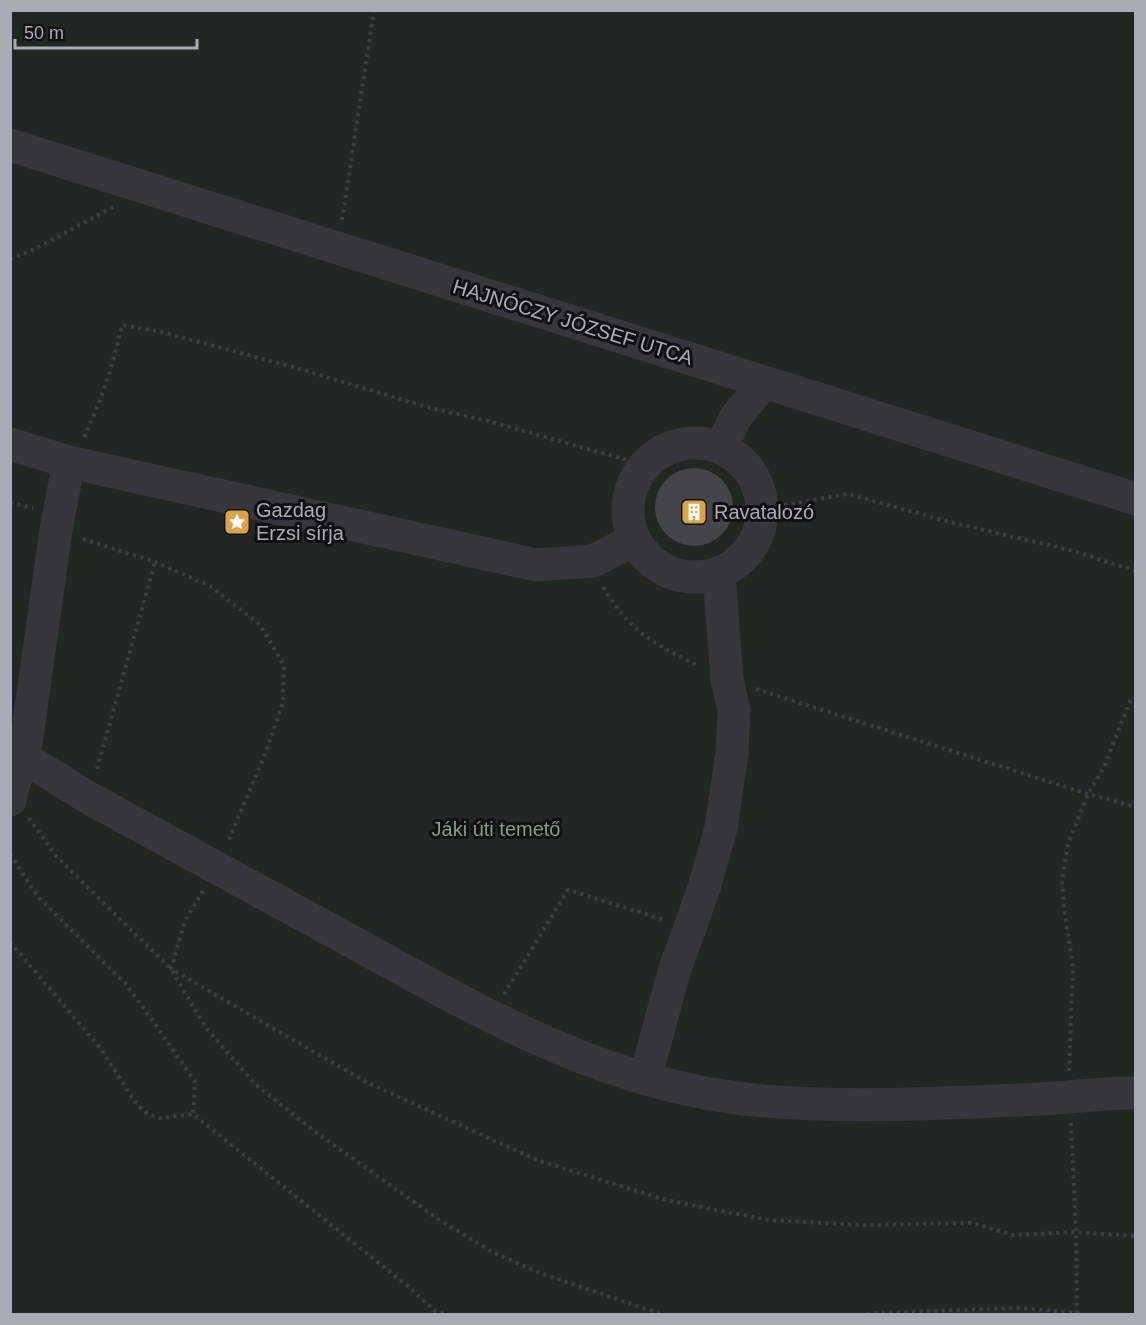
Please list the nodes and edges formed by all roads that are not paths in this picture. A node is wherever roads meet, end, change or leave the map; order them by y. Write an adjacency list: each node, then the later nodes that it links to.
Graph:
1 (10, 145): 2 (street, HAJNÓCZY JÓZSEF UTCA)
2 (764, 382): 4 (street); 6 (street, HAJNÓCZY JÓZSEF UTCA)
3 (10, 444): 5 (street)
4 (721, 448): 7 (street); 8 (street)
5 (69, 462): 7 (street); 9 (street)
6 (1136, 499)
7 (634, 540): 8 (street)
8 (718, 573): 10 (street)
9 (15, 776): 10 (street)
10 (645, 1079): 11 (street)
11 (1136, 1094)

